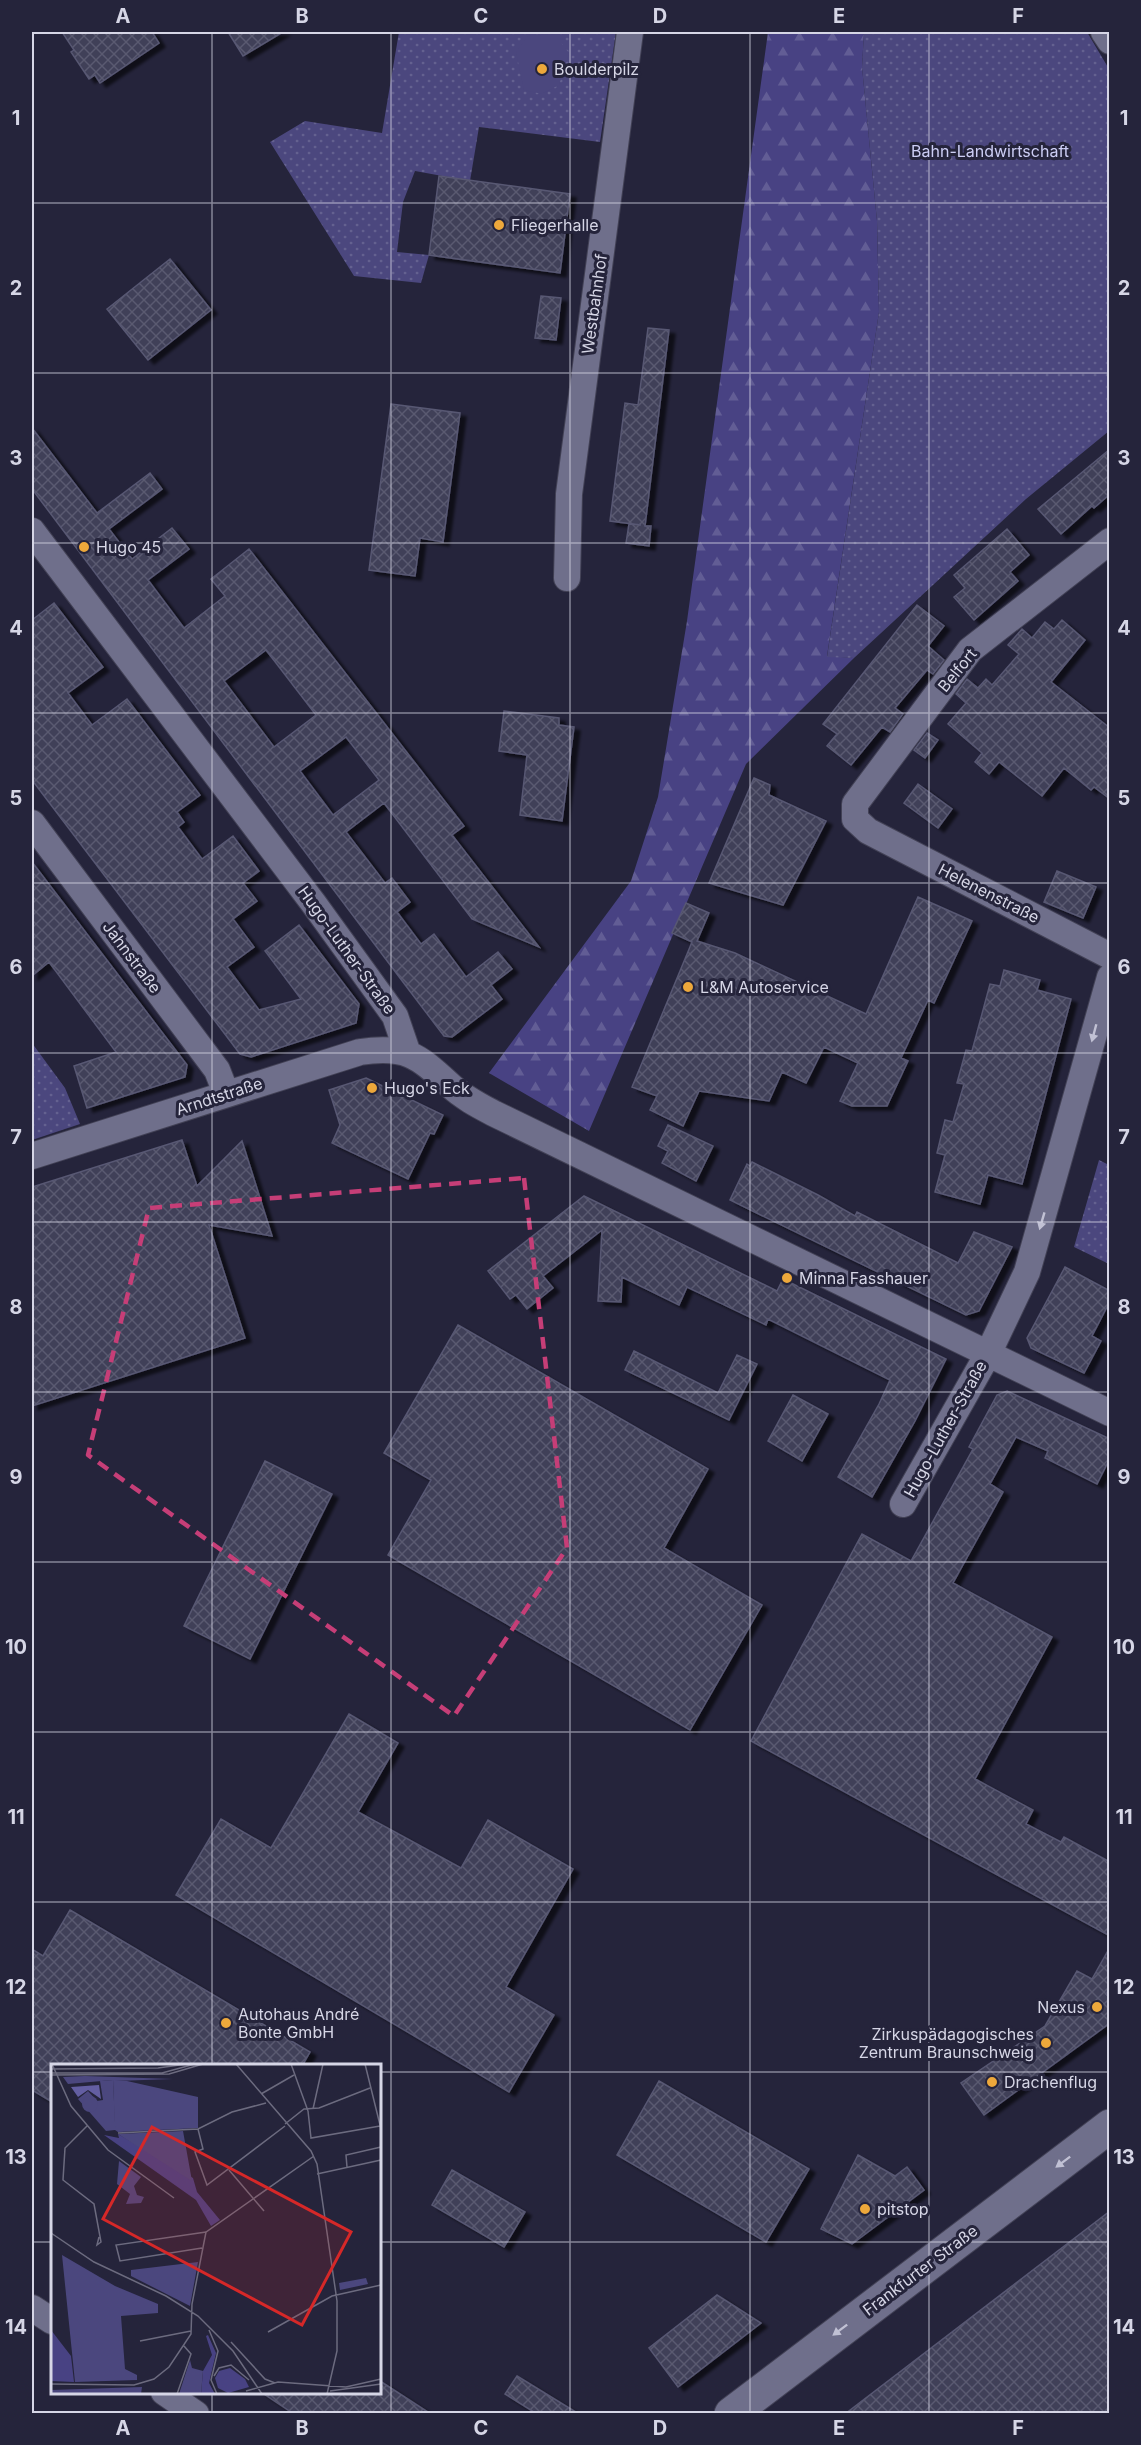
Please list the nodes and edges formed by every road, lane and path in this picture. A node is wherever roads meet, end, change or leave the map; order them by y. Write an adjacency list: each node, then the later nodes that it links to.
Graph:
1 (630, 32): 6 (street, Westbahnhof)
2 (1104, 32): 3 (street)
3 (1110, 41)
4 (32, 531): 11 (street, Hugo-Luther-Straße)
5 (1110, 541): 8 (street, Belfort)
6 (567, 578)
7 (32, 823): 12 (street, Jahnstraße)
8 (868, 831): 9 (street, Helenenstraße)
9 (1110, 956)
10 (1110, 977): 14 (street, one-way to 14)
11 (408, 1054): 12 (street, Arndtstraße); 14 (street, Hugo-Luther-Straße)
12 (226, 1093): 13 (street, Arndtstraße)
13 (32, 1156)
14 (988, 1354): 15 (street, Hugo-Luther-Straße); 16 (street, Hugo-Luther-Straße)
15 (1110, 1413)
16 (903, 1504)
17 (1110, 2126): 23 (main road, Frankfurter Straße, one-way to 23)
18 (1110, 2154): 24 (main road, Frankfurter Straße)
19 (32, 2308): 20 (street)
20 (51, 2320)
21 (167, 2394): 22 (street)
22 (196, 2414)
23 (731, 2414)
24 (767, 2414)

